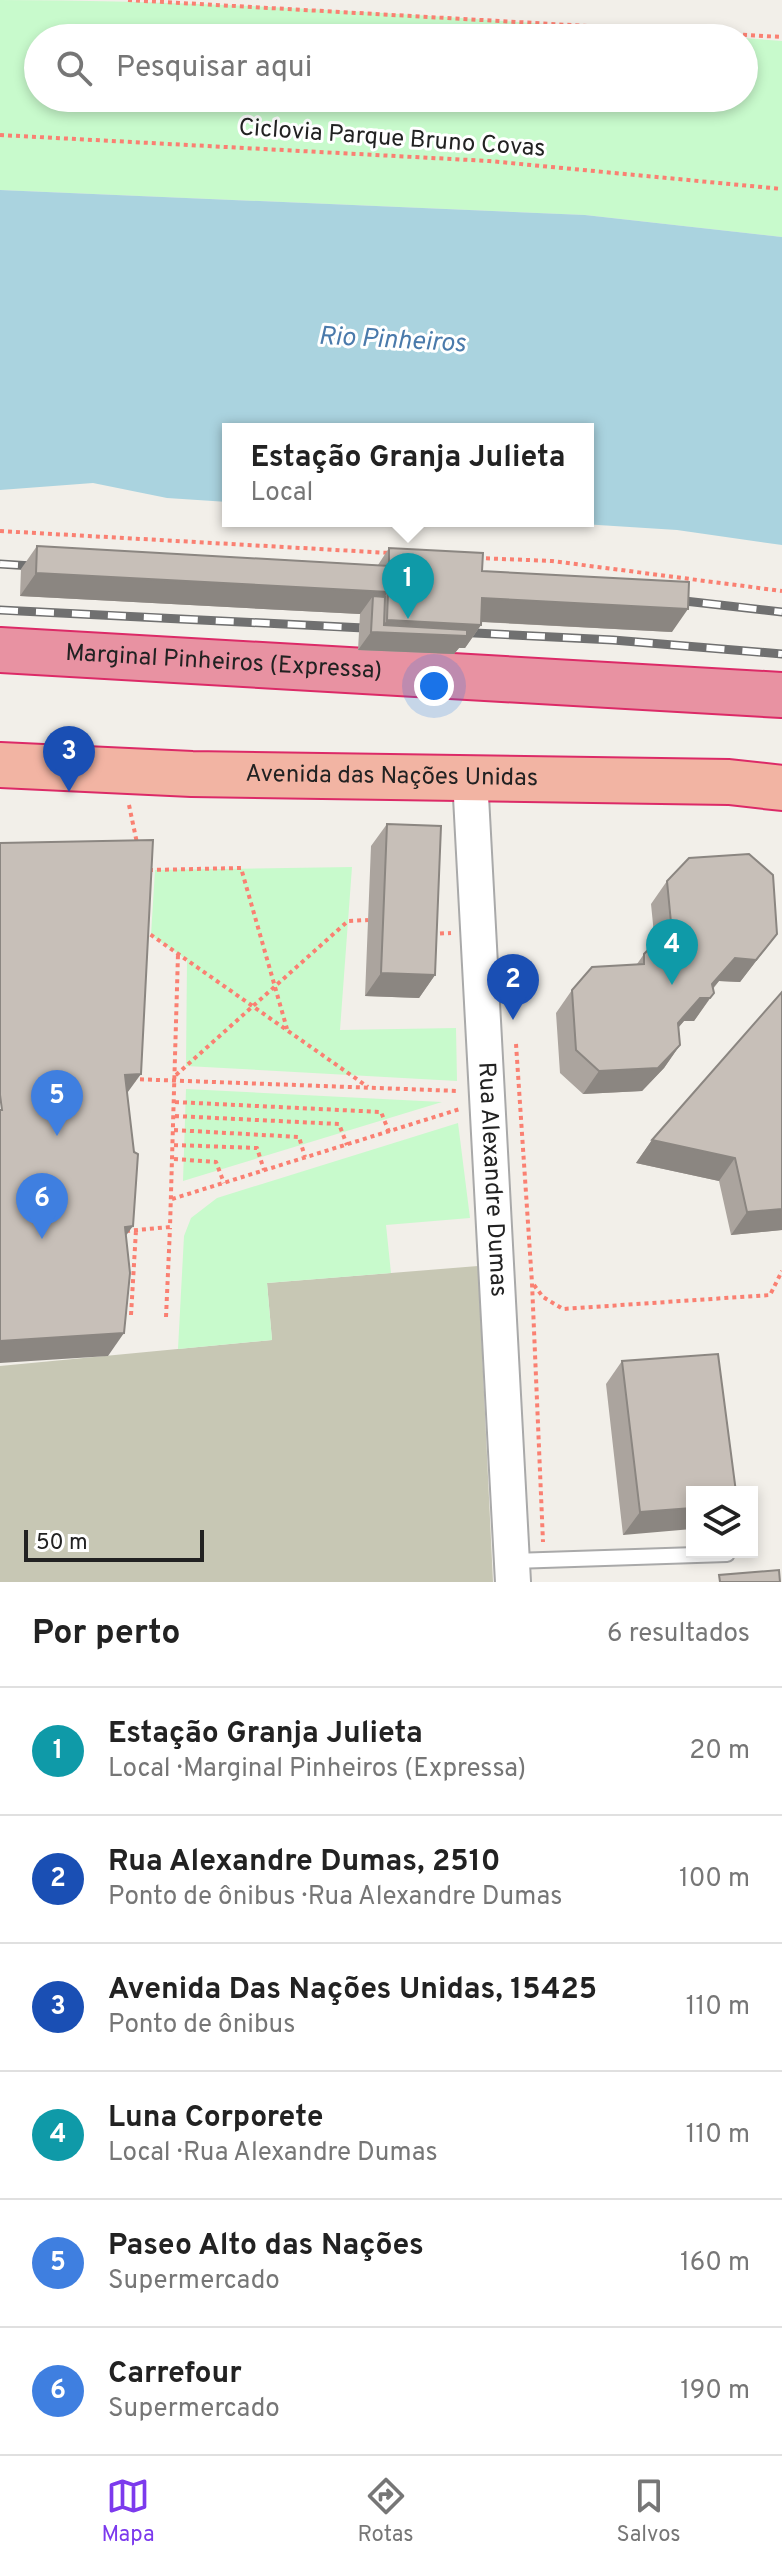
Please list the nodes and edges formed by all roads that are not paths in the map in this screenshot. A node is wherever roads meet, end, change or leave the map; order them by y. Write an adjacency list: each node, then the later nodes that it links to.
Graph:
1 (0, 650): 2 (highway, Marginal Pinheiros (Expressa))
2 (782, 695)
3 (0, 765): 4 (highway, Avenida das Nações Unidas)
4 (470, 778): 5 (highway, Avenida das Nações Unidas); 7 (street, Rua Alexandre Dumas)
5 (782, 788)
6 (686, 1557): 7 (lane)
7 (513, 1572)

